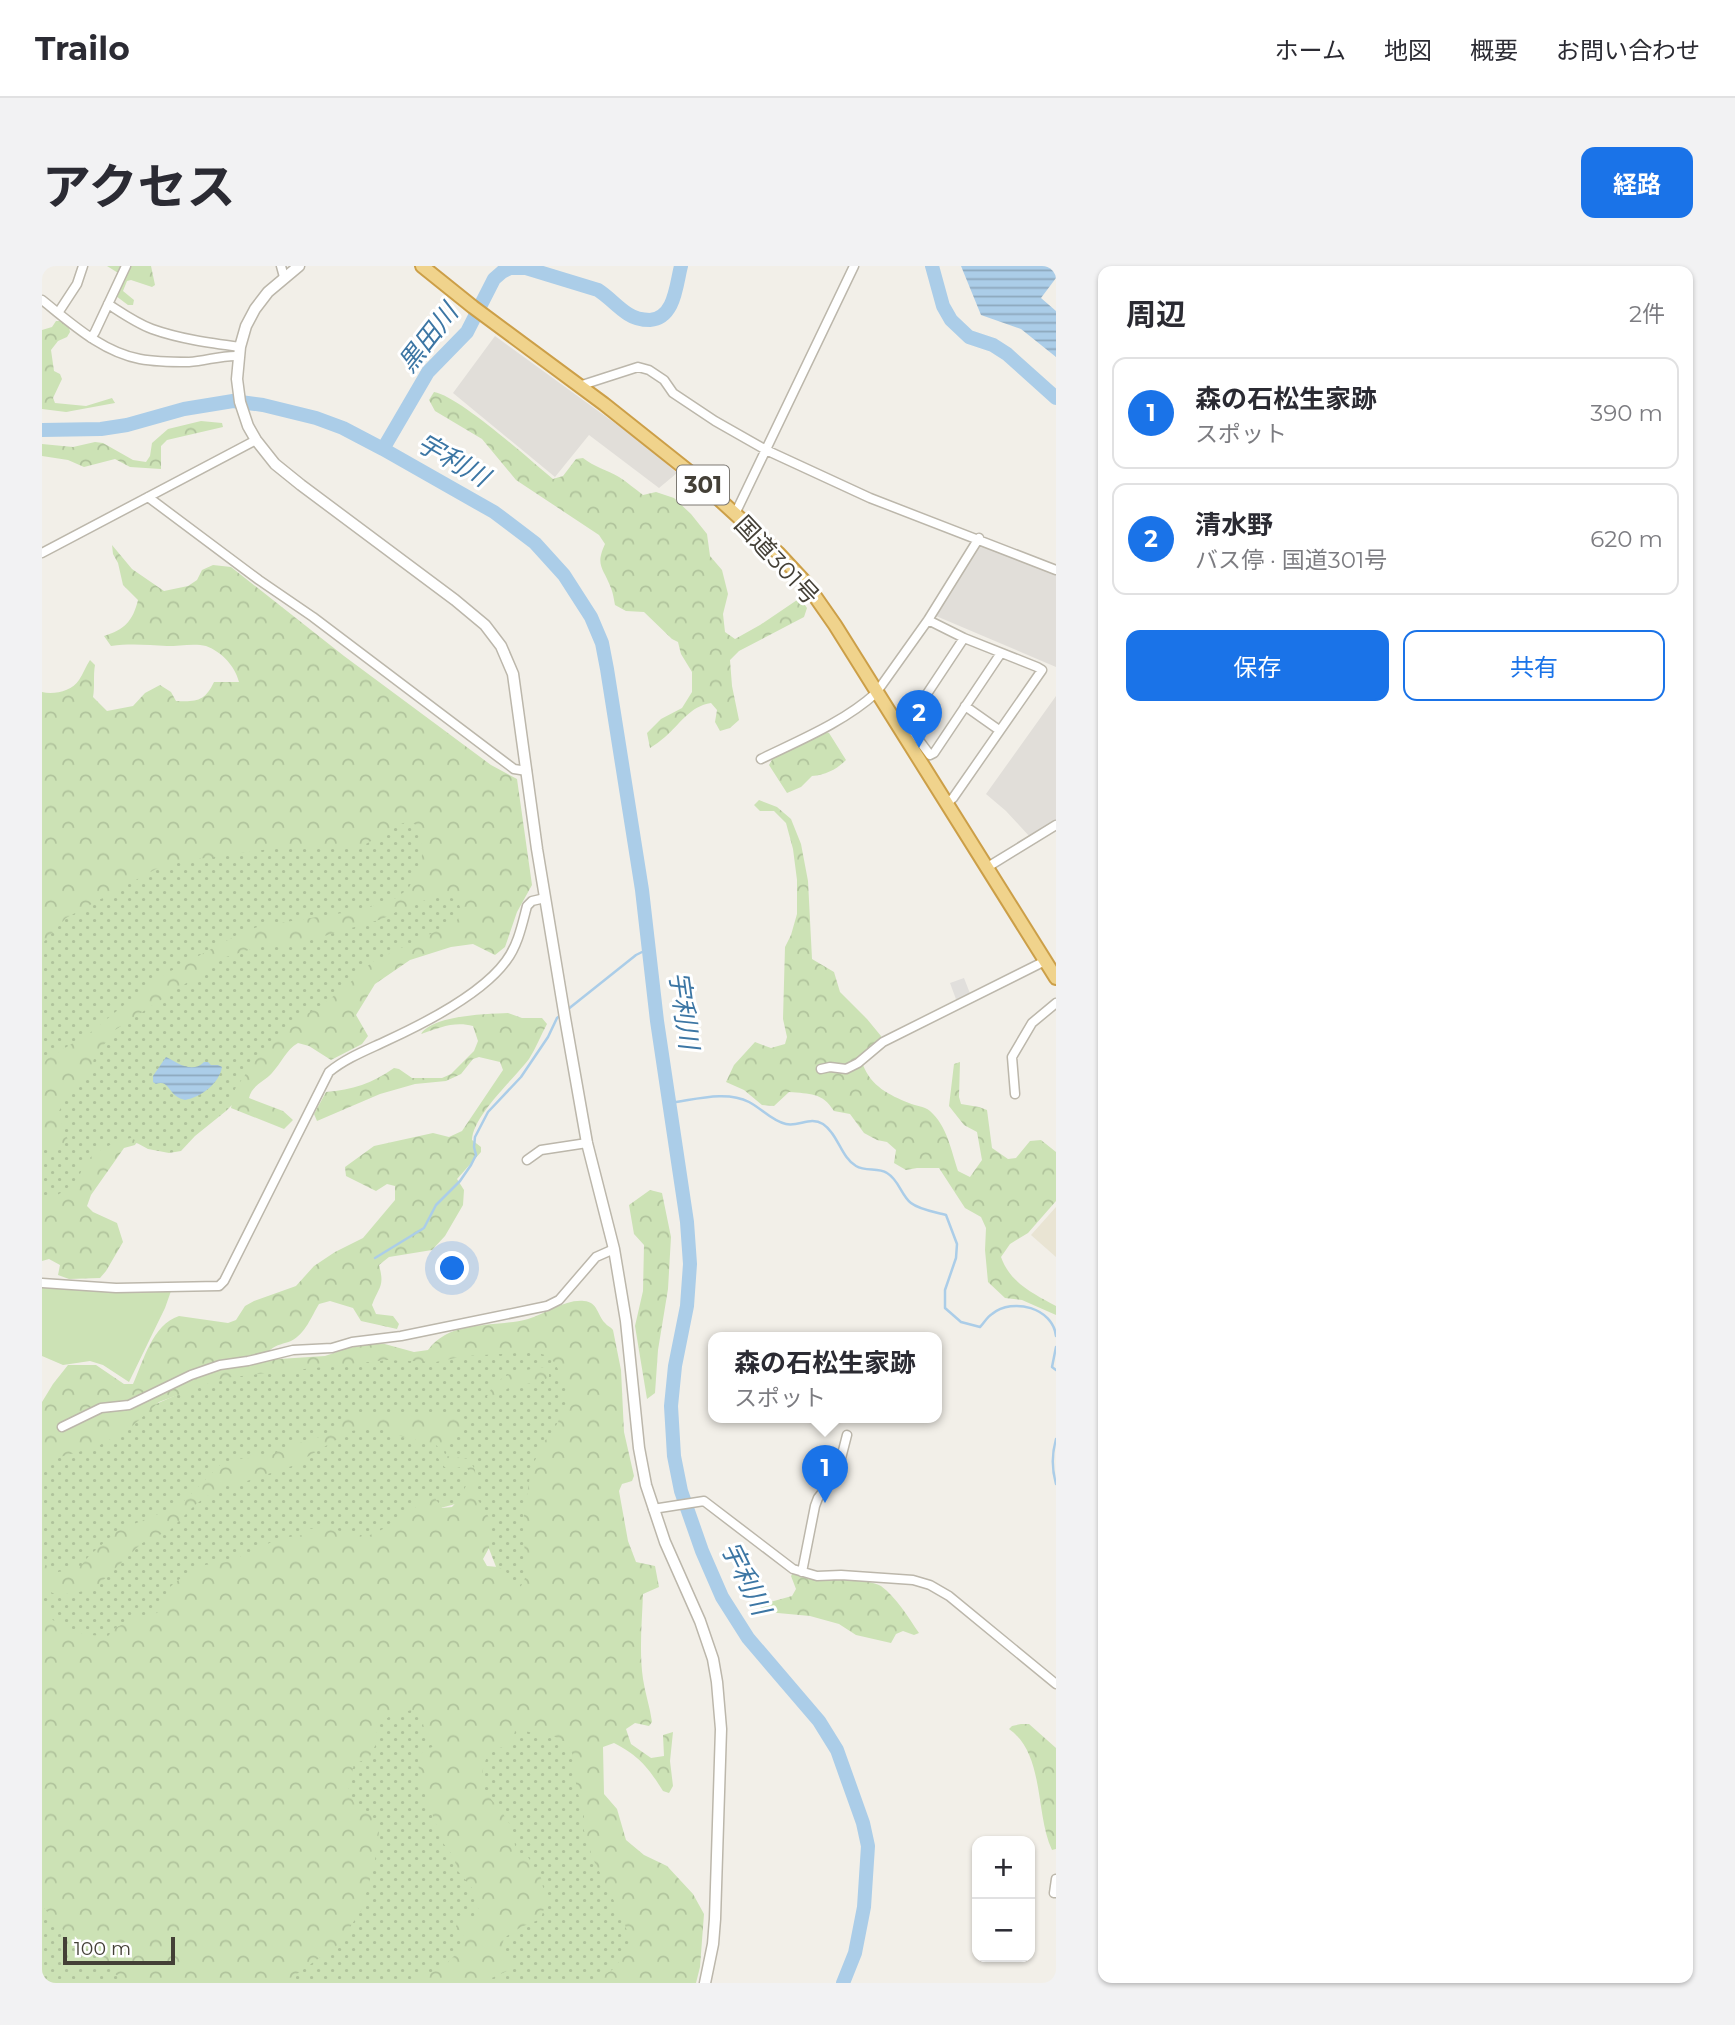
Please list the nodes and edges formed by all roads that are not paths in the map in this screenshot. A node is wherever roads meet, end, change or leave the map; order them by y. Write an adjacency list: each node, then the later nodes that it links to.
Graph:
1 (83, 266): 10 (street)
2 (125, 266): 9 (street)
3 (281, 266): 7 (street)
4 (299, 266): 7 (street)
5 (422, 266): 13 (highway, 国道301号 / 301)
6 (855, 266): 15 (street)
7 (284, 277): 12 (street)
8 (42, 300): 10 (street)
9 (107, 304): 11 (street); 12 (street)
10 (58, 313): 11 (street)
11 (91, 338): 12 (street)
12 (239, 351): 14 (street)
13 (579, 386): 15 (street); 17 (highway, 国道301号 / 301)
14 (256, 440): 16 (street); 28 (street)
15 (766, 450): 17 (street); 18 (street)
16 (148, 497): 19 (street); 28 (street)
17 (735, 514): 24 (highway, 国道301号 / 301)
18 (979, 538): 20 (street); 21 (street)
19 (42, 553)
20 (1056, 570)
21 (928, 620): 22 (street); 24 (street)
22 (964, 638): 23 (street); 25 (street)
23 (1001, 653): 25 (street); 26 (street)
24 (876, 693): 27 (street); 29 (highway, 国道301号 / 301)
25 (965, 706): 26 (street)
26 (999, 730): 29 (street)
27 (761, 759)
28 (527, 771): 32 (street)
29 (947, 803): 31 (highway, 国道301号 / 301)
30 (1056, 825): 31 (street)
31 (986, 868): 33 (highway, 国道301号 / 301)
32 (545, 898): 38 (street); 41 (street)
33 (1045, 961): 34 (highway, 国道301号 / 301); 36 (street)
34 (1056, 978)
35 (1056, 1003): 37 (street)
36 (821, 1069)
37 (1015, 1094)
38 (587, 1143): 39 (street); 40 (street)
39 (527, 1160)
40 (614, 1249): 42 (street); 44 (street)
41 (42, 1283)
42 (62, 1427)
43 (847, 1435): 45 (street)
44 (653, 1509): 45 (street); 49 (street)
45 (802, 1572): 46 (street)
46 (1056, 1684)
47 (1056, 1879): 48 (street)
48 (1056, 1893)
49 (705, 1983)

